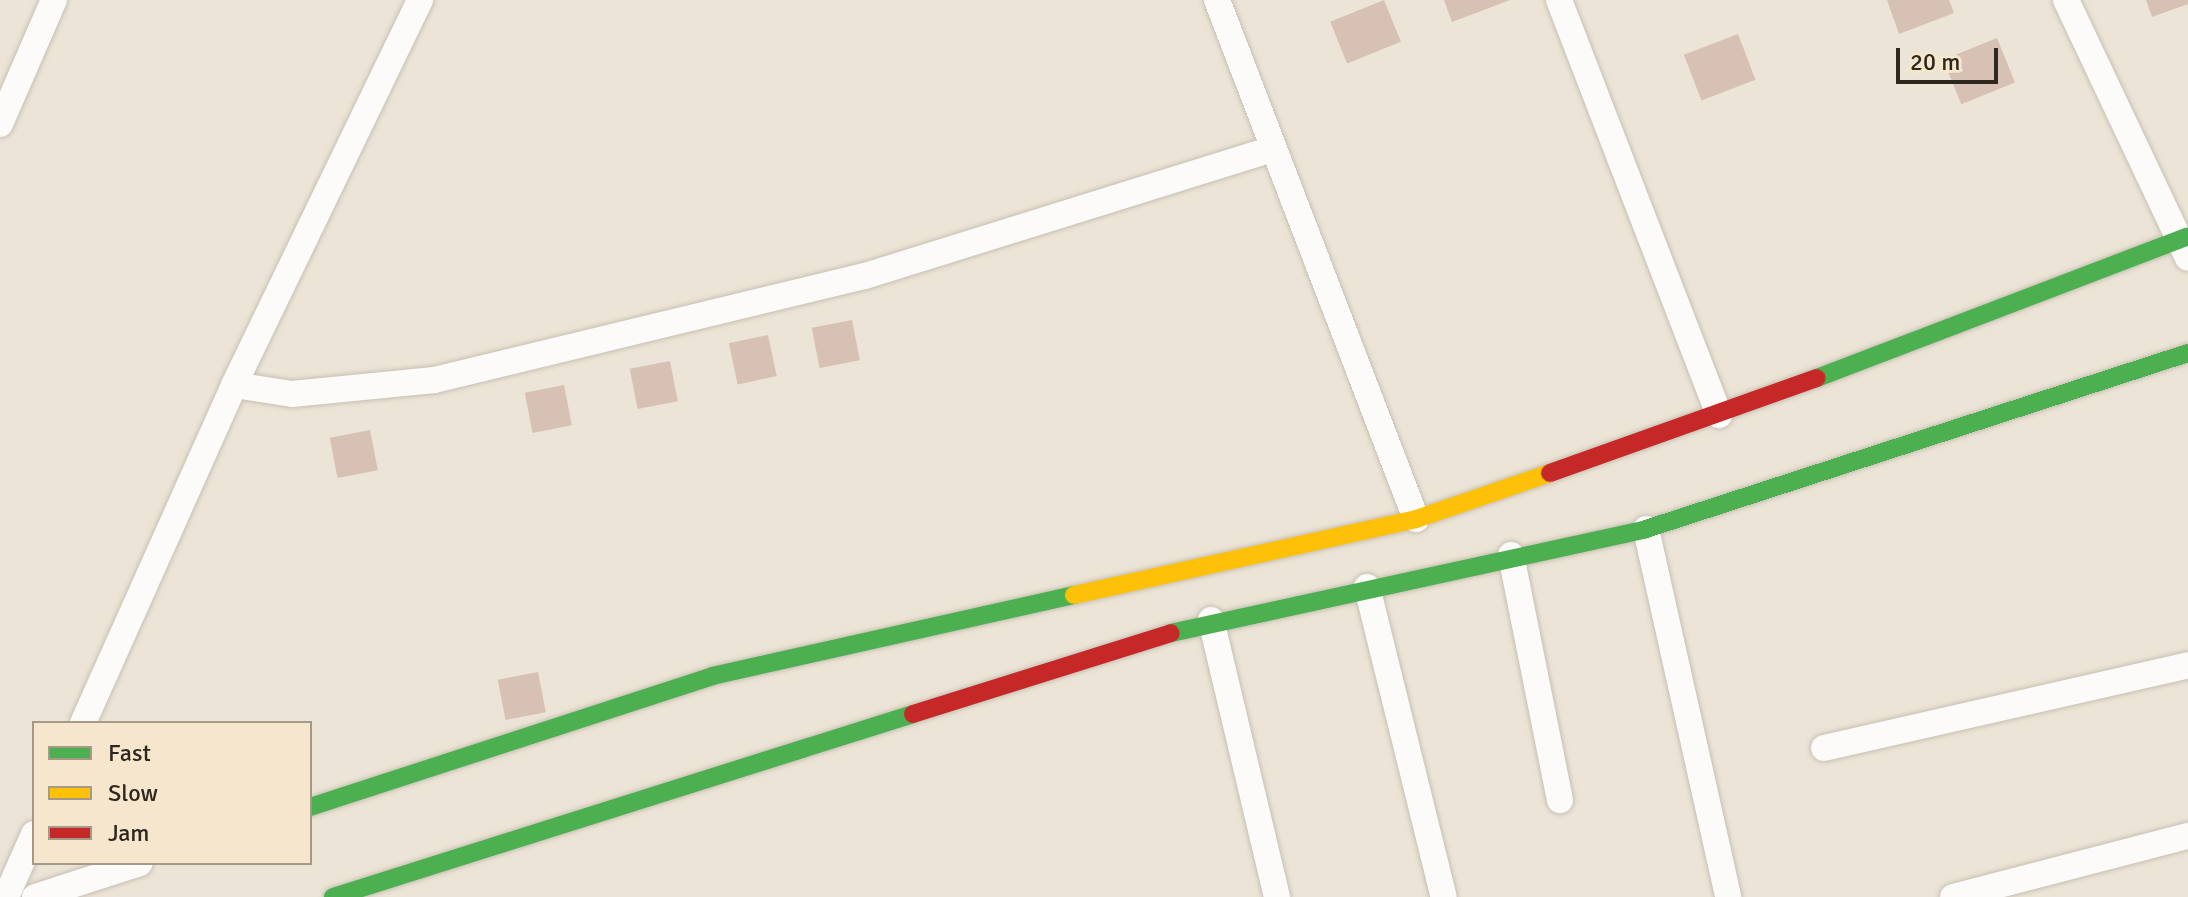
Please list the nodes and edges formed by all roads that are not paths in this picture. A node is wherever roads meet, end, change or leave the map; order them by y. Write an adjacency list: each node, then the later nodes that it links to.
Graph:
1 (54, 0): 6 (street)
2 (420, 0): 10 (street)
3 (1217, 0): 7 (street)
4 (1559, 0): 11 (street)
5 (2066, 0): 8 (street)
6 (0, 124)
7 (1272, 149): 10 (street); 12 (street)
8 (2185, 245): 11 (street)
9 (2188, 353): 13 (street)
10 (234, 385): 18 (street)
11 (1719, 415): 12 (street)
12 (1416, 519): 21 (street)
13 (1646, 529): 14 (street); 30 (street)
14 (1511, 555): 15 (street); 20 (street)
15 (1367, 587): 16 (street); 29 (street)
16 (1211, 620): 27 (street); 28 (street)
17 (2188, 665): 19 (street)
18 (84, 721)
19 (1824, 748)
20 (1560, 800)
21 (312, 806)
22 (2188, 836): 31 (street)
23 (32, 838): 25 (street)
24 (134, 865): 26 (street)
25 (6, 897)
26 (35, 897)
27 (333, 897)
28 (1277, 897)
29 (1444, 897)
30 (1728, 897)
31 (1953, 897)

